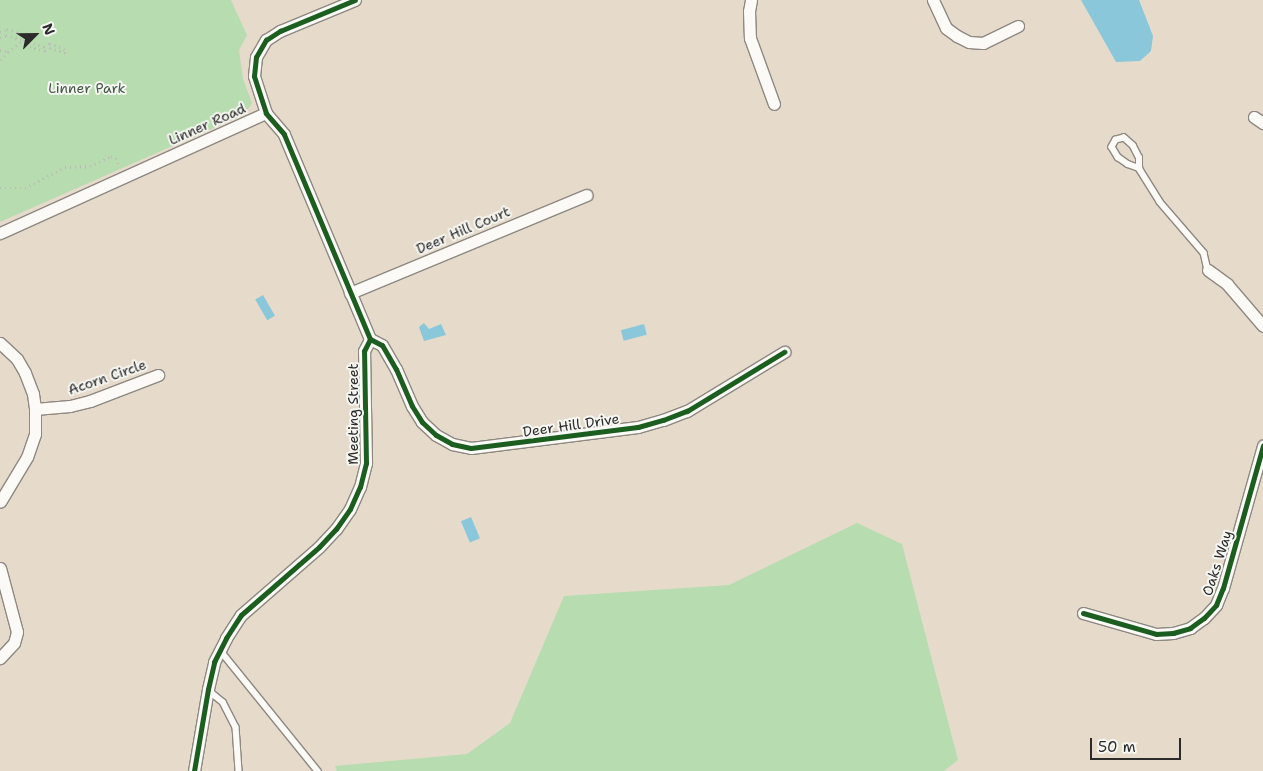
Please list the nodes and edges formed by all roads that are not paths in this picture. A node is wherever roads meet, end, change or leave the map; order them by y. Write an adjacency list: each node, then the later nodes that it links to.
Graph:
1 (355, 0): 6 (street, Linner Road)
2 (751, 0): 5 (street)
3 (933, 0): 4 (street)
4 (1018, 26)
5 (774, 104)
6 (266, 114): 9 (street, Linner Road); 11 (street)
7 (1139, 168): 7 (lane); 10 (lane)
8 (587, 195): 11 (street, Deer Hill Court)
9 (0, 233)
10 (1208, 270): 12 (street)
11 (350, 293): 13 (street)
12 (1263, 326)
13 (370, 339): 15 (street, Deer Hill Drive); 22 (street, Meeting Street)
14 (0, 343): 17 (street)
15 (784, 352)
16 (158, 375): 17 (street, Acorn Circle)
17 (35, 409): 19 (street)
18 (1263, 446): 21 (street, Oaks Way)
19 (0, 502)
20 (0, 568): 23 (street)
21 (1083, 613)
22 (220, 650): 24 (street, Meeting Street); 27 (lane)
23 (0, 658)
24 (208, 690): 25 (street, Meeting Street); 26 (lane)
25 (194, 771)
26 (239, 771)
27 (318, 771)

